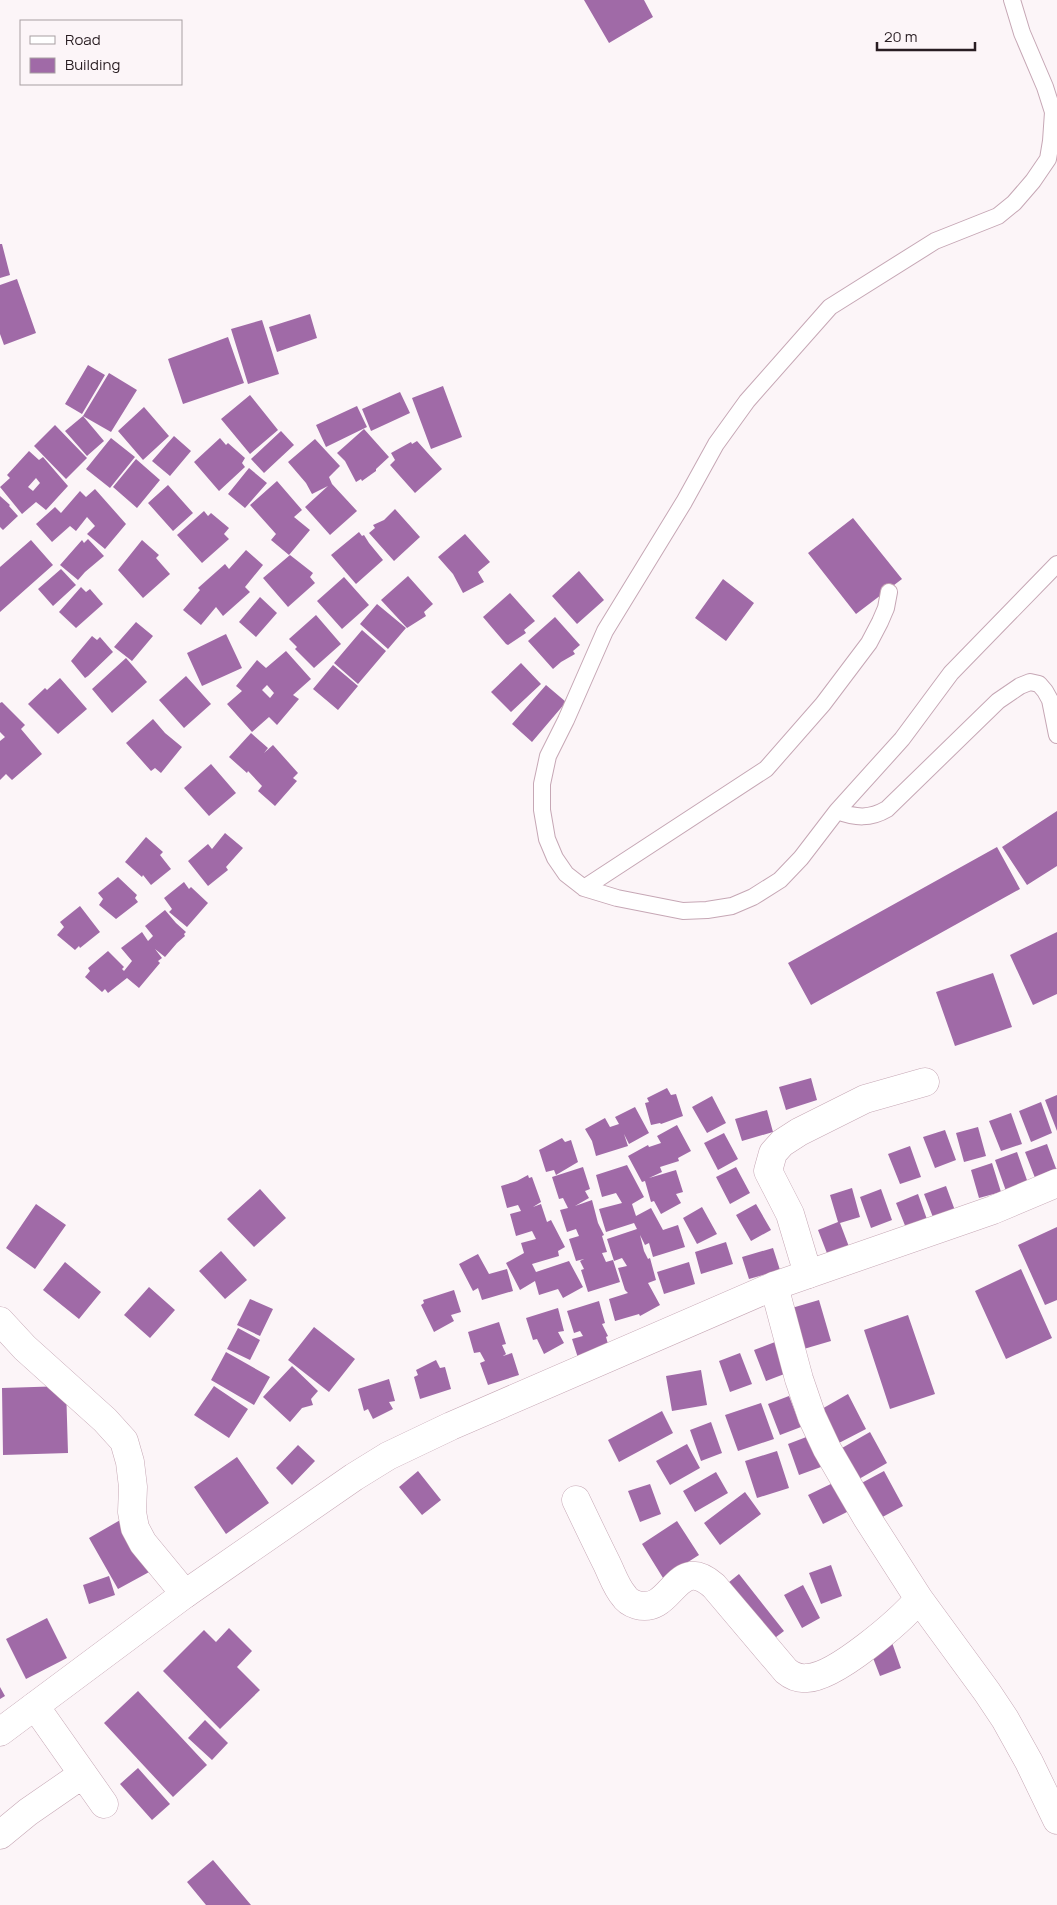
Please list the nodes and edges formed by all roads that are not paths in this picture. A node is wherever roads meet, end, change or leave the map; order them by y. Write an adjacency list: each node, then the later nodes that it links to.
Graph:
1 (1012, 0): 6 (lane)
2 (1057, 564): 5 (lane)
3 (889, 592): 6 (lane)
4 (1056, 724): 5 (lane)
5 (838, 811): 6 (lane)
6 (584, 888)
7 (925, 1082): 9 (street)
8 (1057, 1183): 9 (street)
9 (808, 1274): 10 (street)
10 (774, 1286): 13 (street); 14 (street)
11 (0, 1321): 13 (street)
12 (576, 1500): 14 (street)
13 (185, 1594): 15 (street)
14 (920, 1599): 19 (street)
15 (35, 1706): 16 (street); 17 (street)
16 (0, 1732)
17 (83, 1774): 18 (street); 20 (street)
18 (104, 1804)
19 (1057, 1820)
20 (0, 1835)

